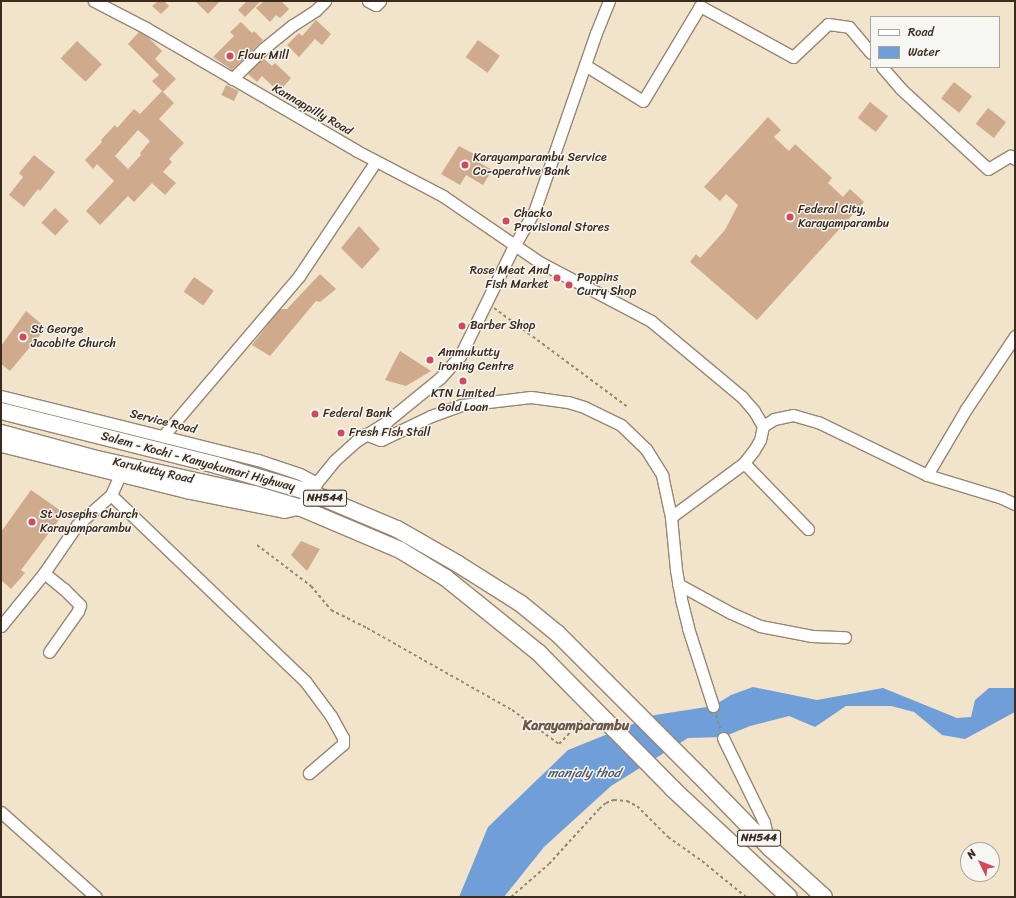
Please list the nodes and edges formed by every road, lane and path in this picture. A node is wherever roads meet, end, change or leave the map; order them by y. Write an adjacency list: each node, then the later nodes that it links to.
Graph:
1 (94, 1): 9 (street, Kannappilly Road)
2 (325, 1): 9 (street)
3 (368, 1): 4 (street)
4 (380, 1)
5 (610, 1): 7 (street)
6 (870, 52): 7 (street)
7 (585, 65): 12 (street)
8 (883, 68): 10 (street)
9 (232, 78): 11 (street, Kannappilly Road)
10 (1015, 159)
11 (376, 161): 12 (street, Kannappilly Road); 21 (street)
12 (514, 246): 13 (street); 18 (street, Kannappilly Road)
13 (486, 302): 16 (path); 20 (street)
14 (1015, 336): 24 (street)
15 (1, 396): 21 (street, Service Road)
16 (628, 407)
17 (1, 411): 26 (highway, Salem - Kochi - Kanyakumari Highway / NH544)
18 (763, 426): 23 (street); 24 (street)
19 (1, 433): 29 (highway, Salem - Kochi - Kanyakumari Highway / NH544)
20 (365, 434): 26 (street); 30 (street)
21 (163, 436): 26 (street, Service Road)
22 (1, 446): 25 (street, Karukutty Road)
23 (744, 463): 30 (street); 31 (street)
24 (928, 475): 28 (street)
25 (119, 477): 27 (street); 29 (street, Karukutty Road)
26 (313, 487): 29 (street); 43 (highway, Salem - Kochi - Kanyakumari Highway / NH544)
27 (111, 495): 33 (street); 41 (street)
28 (1015, 504)
29 (301, 508): 38 (highway, Salem - Kochi - Kanyakumari Highway / NH544)
30 (671, 517): 34 (street)
31 (808, 529)
32 (257, 545): 38 (path)
33 (44, 573): 35 (street); 37 (street)
34 (678, 584): 36 (street); 39 (street)
35 (1, 626)
36 (845, 637)
37 (49, 652)
38 (590, 703): 47 (highway, NH544)
39 (713, 706): 40 (path)
40 (723, 738): 43 (street)
41 (309, 773)
42 (1, 812): 44 (street)
43 (770, 848): 48 (highway, NH544)
44 (96, 897)
45 (511, 897): 46 (path)
46 (746, 897)
47 (790, 897)
48 (824, 897)

